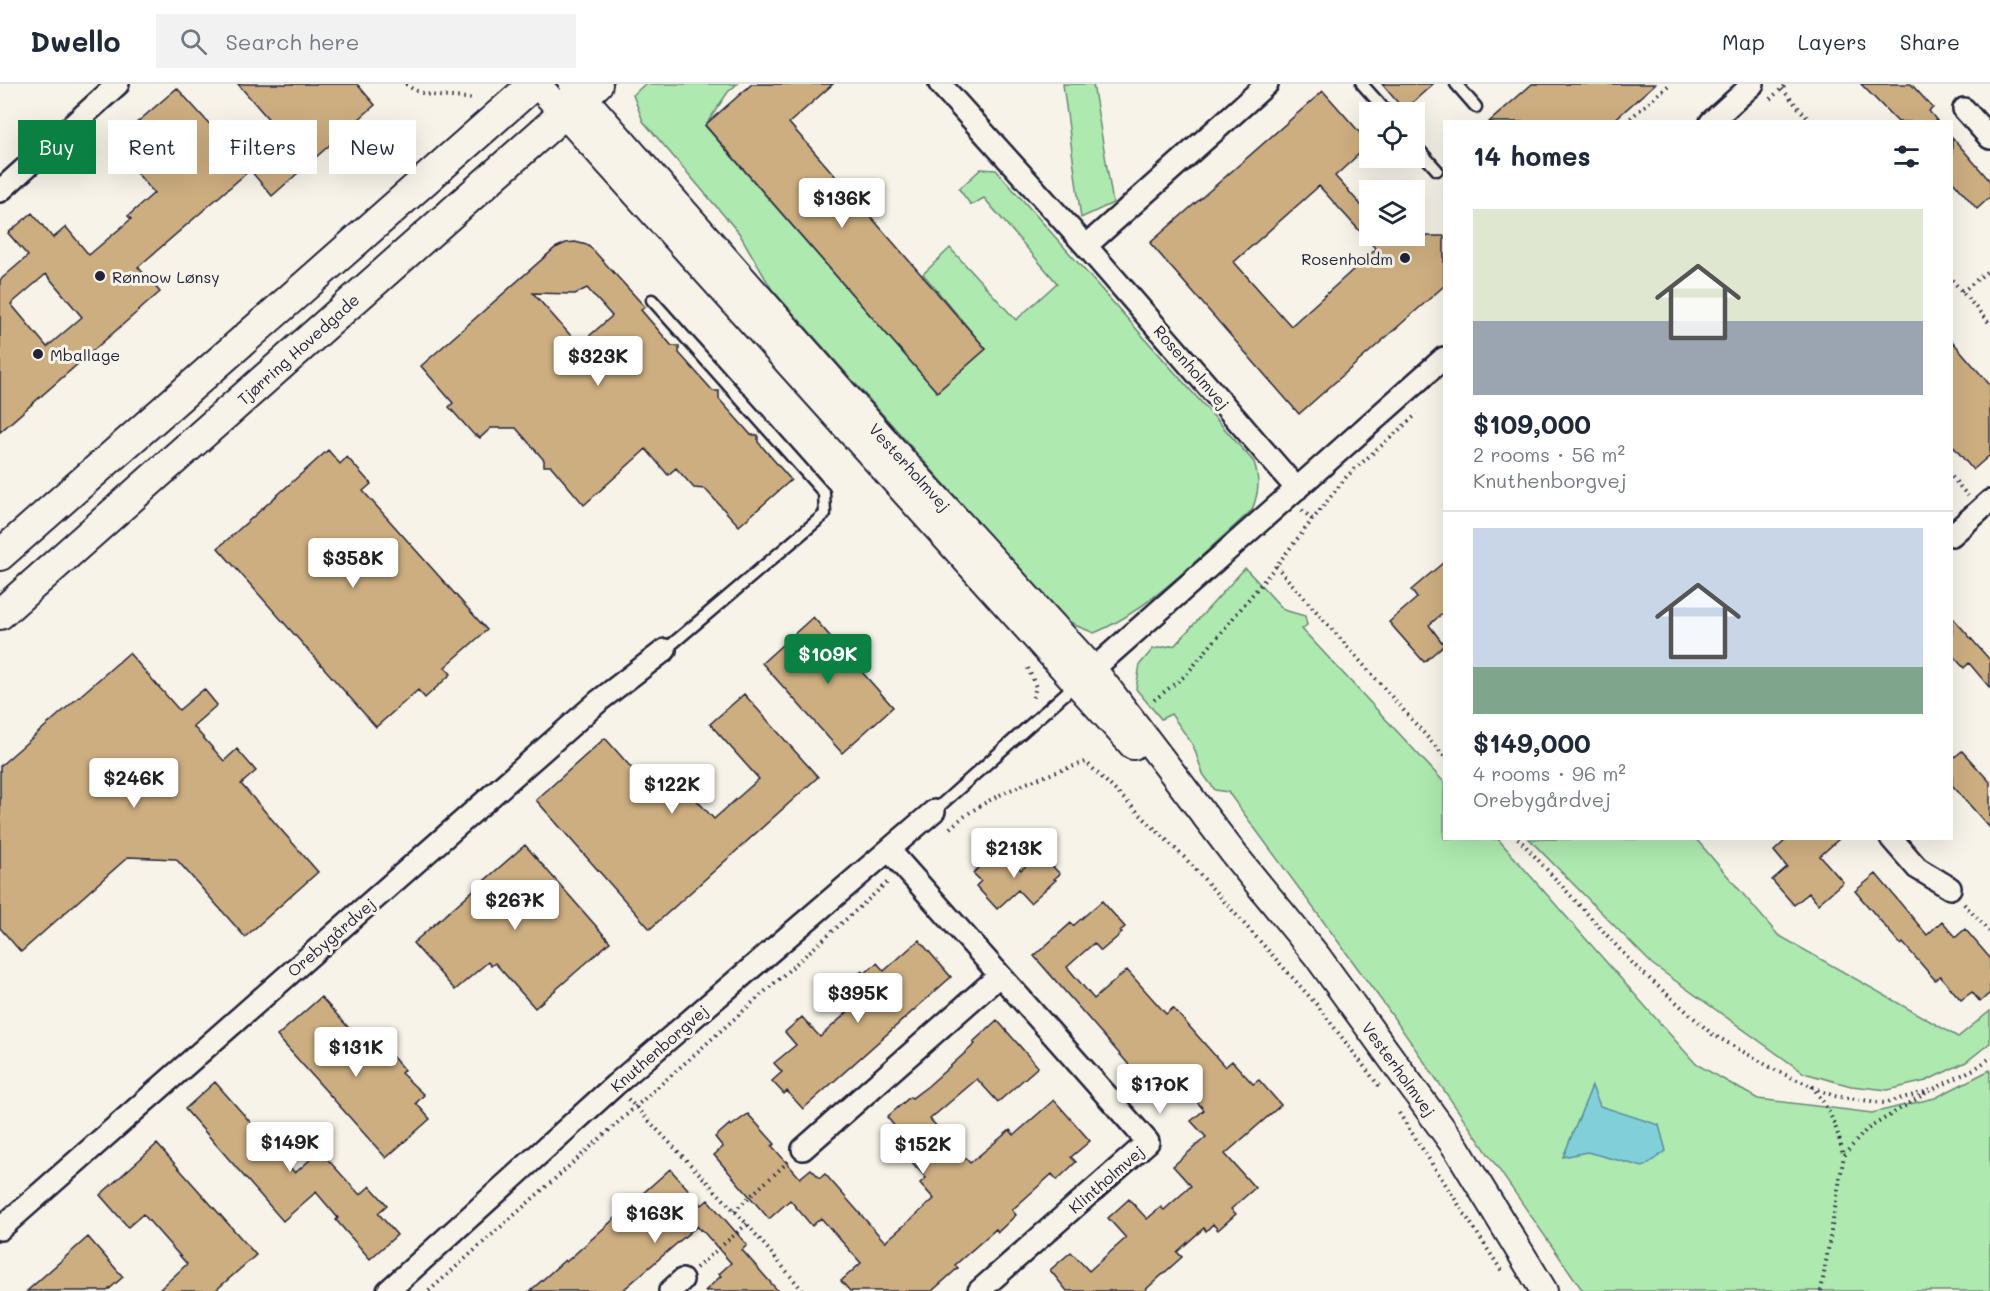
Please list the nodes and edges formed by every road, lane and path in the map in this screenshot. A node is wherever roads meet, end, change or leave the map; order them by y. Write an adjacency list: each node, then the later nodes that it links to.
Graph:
1 (118, 84): 22 (street)
2 (406, 84): 12 (path)
3 (535, 84): 11 (street, Vesterholmvej); 34 (main road)
4 (940, 84): 23 (street, Rosenholmvej)
5 (1267, 84): 23 (street)
6 (1362, 84): 13 (lane)
7 (1456, 84): 14 (lane)
8 (1670, 84): 16 (path)
9 (1753, 84): 17 (street)
10 (1782, 89): 18 (path)
11 (579, 95): 36 (main road, Tjørring Hovedgade); 39 (street, Vesterholmvej)
12 (473, 99)
13 (1378, 102)
14 (1476, 107)
15 (1964, 109): 19 (street)
16 (1628, 120)
17 (1713, 120)
18 (1809, 120)
19 (1990, 138)
20 (1425, 156): 21 (lane)
21 (1437, 170)
22 (0, 191)
23 (1086, 246): 31 (street, Rosenholmvej)
24 (1990, 269): 26 (path)
25 (1953, 281): 26 (path)
26 (1962, 292): 28 (path)
27 (652, 300): 37 (lane)
28 (1990, 324)
29 (1443, 359): 31 (street)
30 (1418, 413): 35 (path)
31 (1297, 489): 39 (street)
32 (1990, 501): 33 (street)
33 (1953, 534)
34 (0, 555)
35 (1276, 566): 40 (path); 42 (path)
36 (0, 614)
37 (665, 650): 63 (street, Orebygårdvej)
38 (1023, 663): 41 (path)
39 (1085, 677): 43 (lane); 70 (street, Vesterholmvej)
40 (1154, 700)
41 (1031, 704)
42 (1443, 755)
43 (934, 810): 47 (street, Knuthenborgvej)
44 (947, 830): 56 (path)
45 (1520, 840): 54 (path)
46 (1893, 840): 49 (street)
47 (889, 850): 48 (street, Klintholmvej); 53 (street, Knuthenborgvej)
48 (905, 867): 51 (street, Klintholmvej); 57 (path)
49 (1950, 888): 50 (path)
50 (1990, 932)
51 (1000, 975): 59 (street); 69 (street, Klintholmvej)
52 (1990, 1058): 55 (path)
53 (615, 1085): 57 (path); 66 (street, Knuthenborgvej)
54 (1812, 1086): 55 (path); 60 (path)
55 (1932, 1090): 60 (path)
56 (1386, 1094)
57 (635, 1107): 61 (path); 67 (path)
58 (1399, 1113): 64 (path)
59 (803, 1149): 61 (path)
60 (1844, 1155): 71 (path)
61 (734, 1211): 62 (path)
62 (747, 1224): 65 (path); 68 (path)
63 (0, 1229)
64 (1508, 1281)
65 (676, 1286)
66 (388, 1291)
67 (429, 1291)
68 (803, 1291)
69 (979, 1291)
70 (1544, 1291)
71 (1821, 1291)

